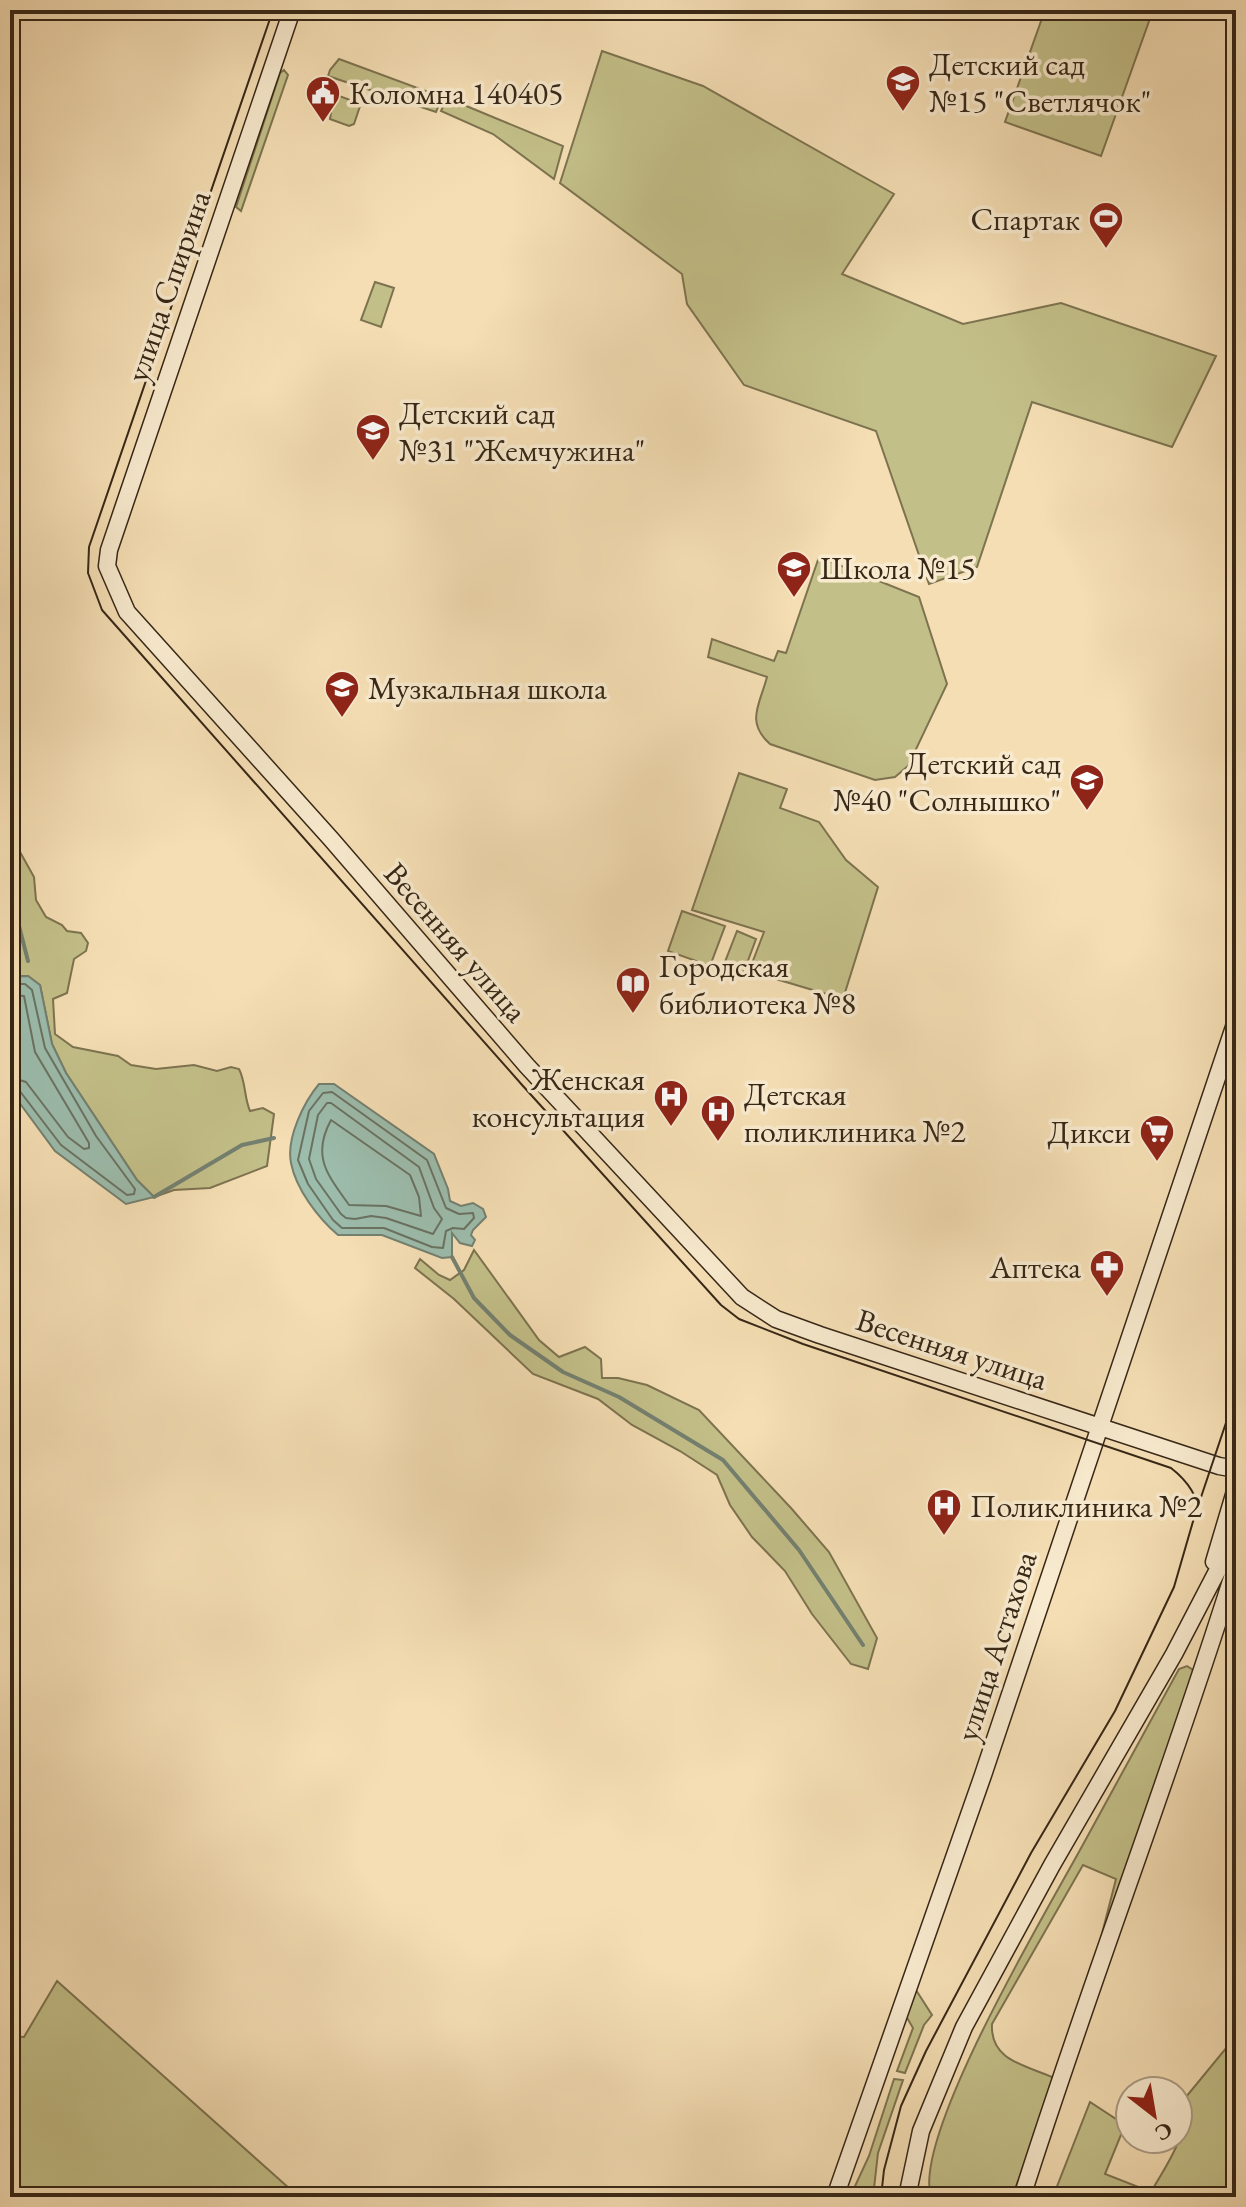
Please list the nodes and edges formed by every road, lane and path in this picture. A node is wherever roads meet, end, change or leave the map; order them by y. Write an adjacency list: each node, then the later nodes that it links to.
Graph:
1 (292, 10): 2 (main road, улица Спирина)
2 (112, 581): 4 (main road, Весенняя улица)
3 (1236, 1021): 4 (main road, улица Астахова)
4 (1099, 1426): 5 (main road, Весенняя улица); 10 (main road, улица Астахова)
5 (1236, 1469)
6 (1236, 1488): 9 (main road)
7 (1236, 1535): 9 (main road)
8 (1236, 1565): 12 (main road)
9 (1203, 1598): 11 (main road)
10 (835, 2197)
11 (907, 2197)
12 (1022, 2197)

